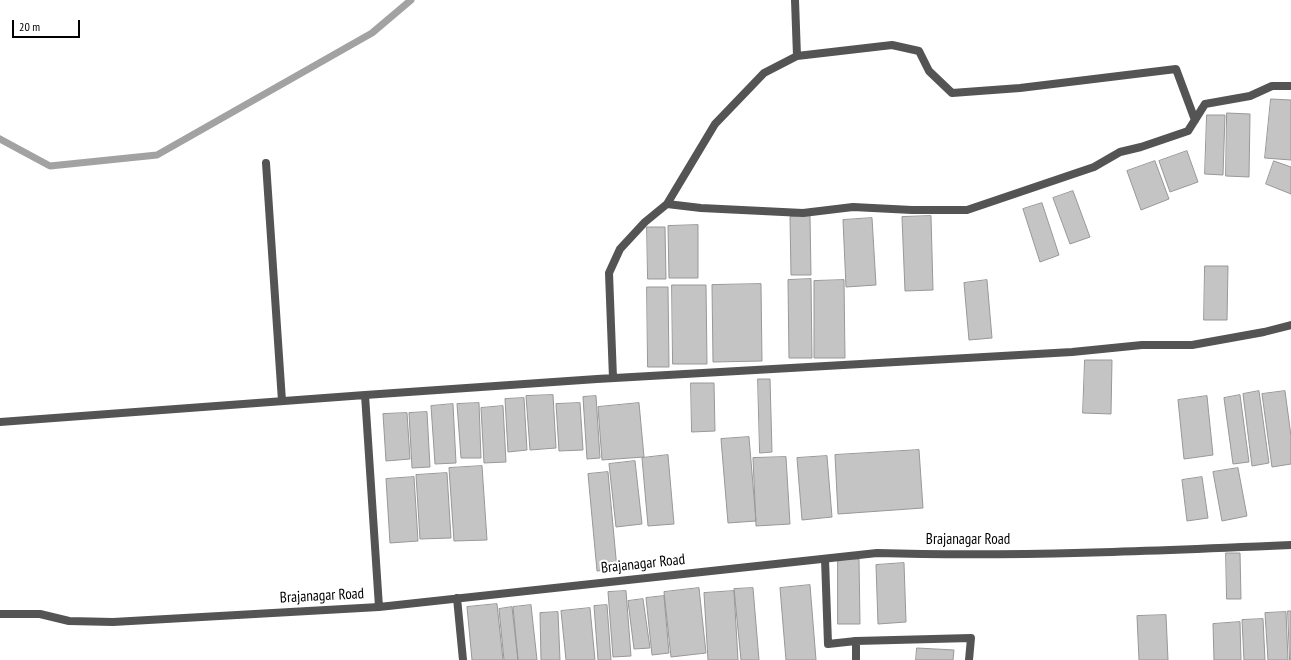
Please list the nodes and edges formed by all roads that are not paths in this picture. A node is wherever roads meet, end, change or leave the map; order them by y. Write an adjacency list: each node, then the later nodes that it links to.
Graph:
1 (795, 0): 2 (street)
2 (797, 56): 4 (street); 6 (street)
3 (1291, 86): 4 (street)
4 (1194, 120): 6 (street)
5 (266, 163): 10 (street)
6 (667, 204): 8 (street)
7 (1291, 325): 8 (street)
8 (613, 378): 9 (street)
9 (365, 395): 10 (street); 15 (street)
10 (282, 401): 11 (street)
11 (0, 422)
12 (1291, 545): 13 (street, Brajanagar Road)
13 (825, 559): 14 (street, Brajanagar Road); 17 (street)
14 (457, 598): 15 (street, Brajanagar Road); 18 (street)
15 (379, 607): 16 (street, Brajanagar Road)
16 (0, 614)
17 (856, 641): 19 (street); 20 (street)
18 (463, 660)
19 (856, 660)
20 (969, 660)

